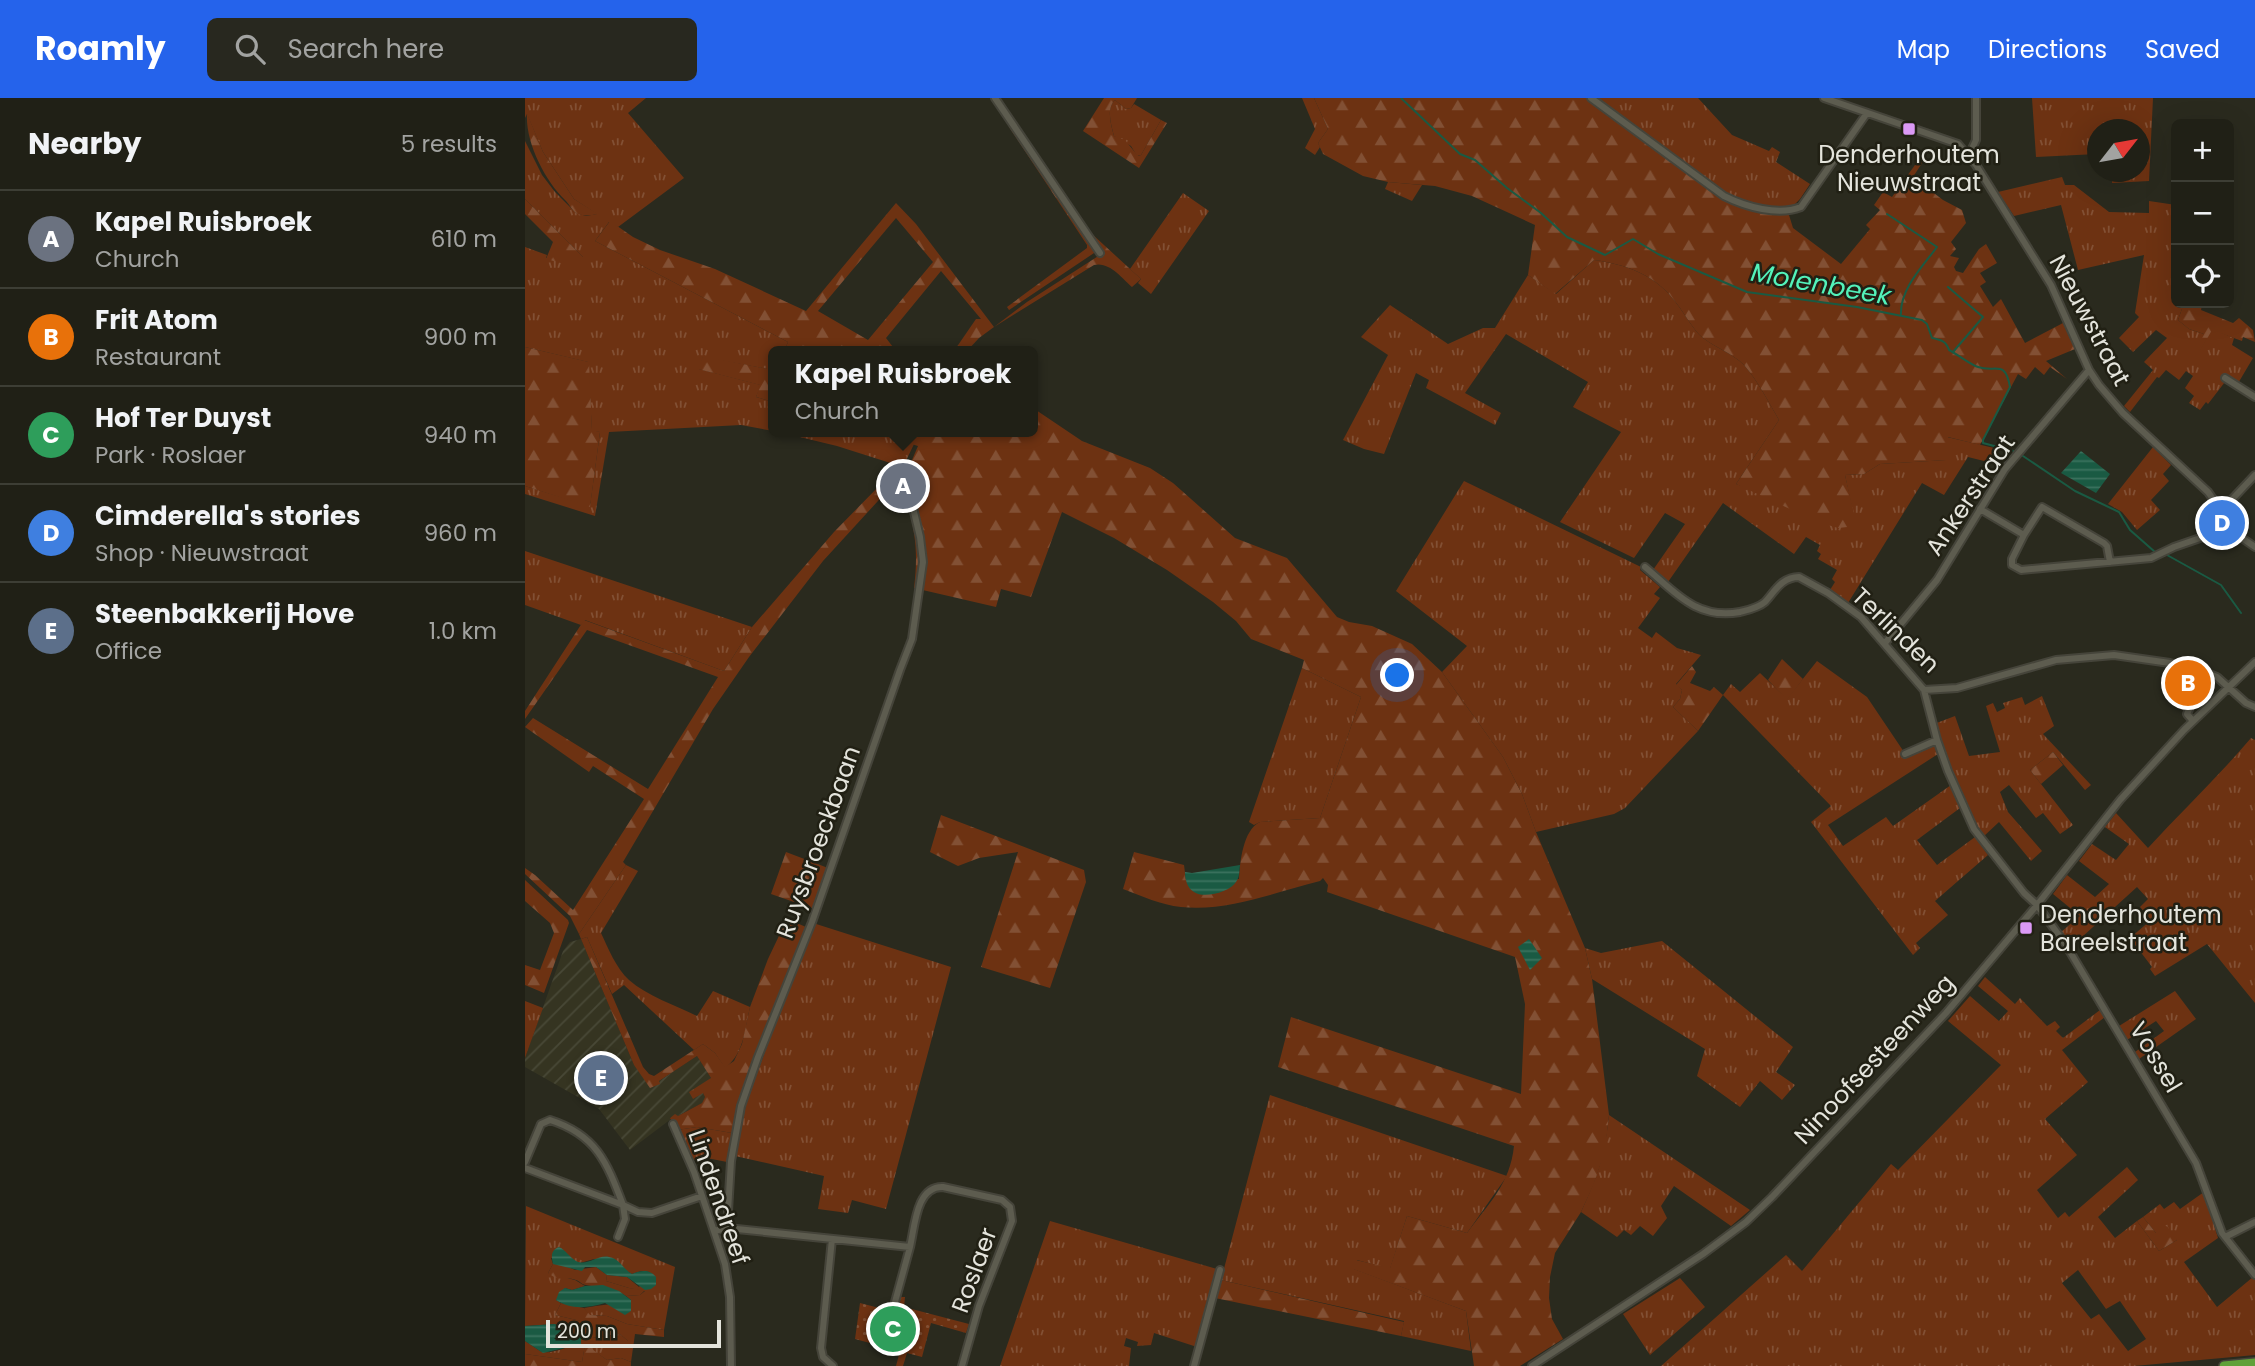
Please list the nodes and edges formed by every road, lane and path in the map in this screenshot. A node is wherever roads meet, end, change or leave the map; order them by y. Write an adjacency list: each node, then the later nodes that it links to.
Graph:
1 (995, 98): 7 (street)
2 (1591, 98): 5 (street)
3 (1824, 98): 5 (street)
4 (1976, 98): 6 (street)
5 (1867, 113): 6 (street)
6 (1969, 155): 8 (street, Nieuwstraat)
7 (1100, 254)
8 (2089, 370): 13 (street, Ankerstraat); 14 (street, Nieuwstraat)
9 (2225, 378): 10 (street)
10 (2255, 397)
11 (906, 467): 36 (street, Ruysbroeckbaan)
12 (2255, 475): 14 (street)
13 (1980, 509): 16 (street); 20 (street, Ankerstraat)
14 (2222, 510): 15 (street, Nieuwstraat)
15 (2232, 527): 17 (street, Nieuwstraat); 18 (street)
16 (2024, 534): 18 (street); 18 (street)
17 (2255, 547)
18 (2110, 562)
19 (1645, 567): 20 (street, Terlinden)
20 (1885, 643): 24 (street, Terlinden)
21 (2255, 662): 23 (street, Ninoofsesteenweg)
22 (2205, 672): 23 (street, Terlinden); 24 (street, Terlinden); 26 (street)
23 (2228, 687): 25 (street, Terlinden); 26 (street, Ninoofsesteenweg)
24 (1924, 690): 27 (street, Vossel)
25 (2255, 707)
26 (2193, 721): 29 (street, Ninoofsesteenweg)
27 (1937, 740): 28 (street); 29 (street, Vossel)
28 (1905, 754)
29 (2037, 905): 39 (street, Vossel); 50 (street, Ninoofsesteenweg)
30 (673, 1124): 33 (street, Lindendreef)
31 (525, 1162): 34 (street)
32 (525, 1168): 34 (street)
33 (702, 1196): 34 (street); 37 (street, Lindendreef)
34 (623, 1205): 38 (street)
35 (2255, 1222): 39 (street)
36 (727, 1228): 37 (street); 40 (street)
37 (714, 1231): 46 (street, Lindendreef)
38 (618, 1237)
39 (2225, 1237): 43 (street, Vossel)
40 (832, 1239): 41 (street); 47 (street)
41 (909, 1247): 44 (street, Roslaer); 48 (street, Roslaer)
42 (1220, 1270): 49 (street)
43 (2255, 1275)
44 (895, 1302)
45 (2255, 1363): 51 (highway)
46 (731, 1366)
47 (833, 1366)
48 (962, 1366)
49 (1194, 1366)
50 (1532, 1366)
51 (2224, 1366)

